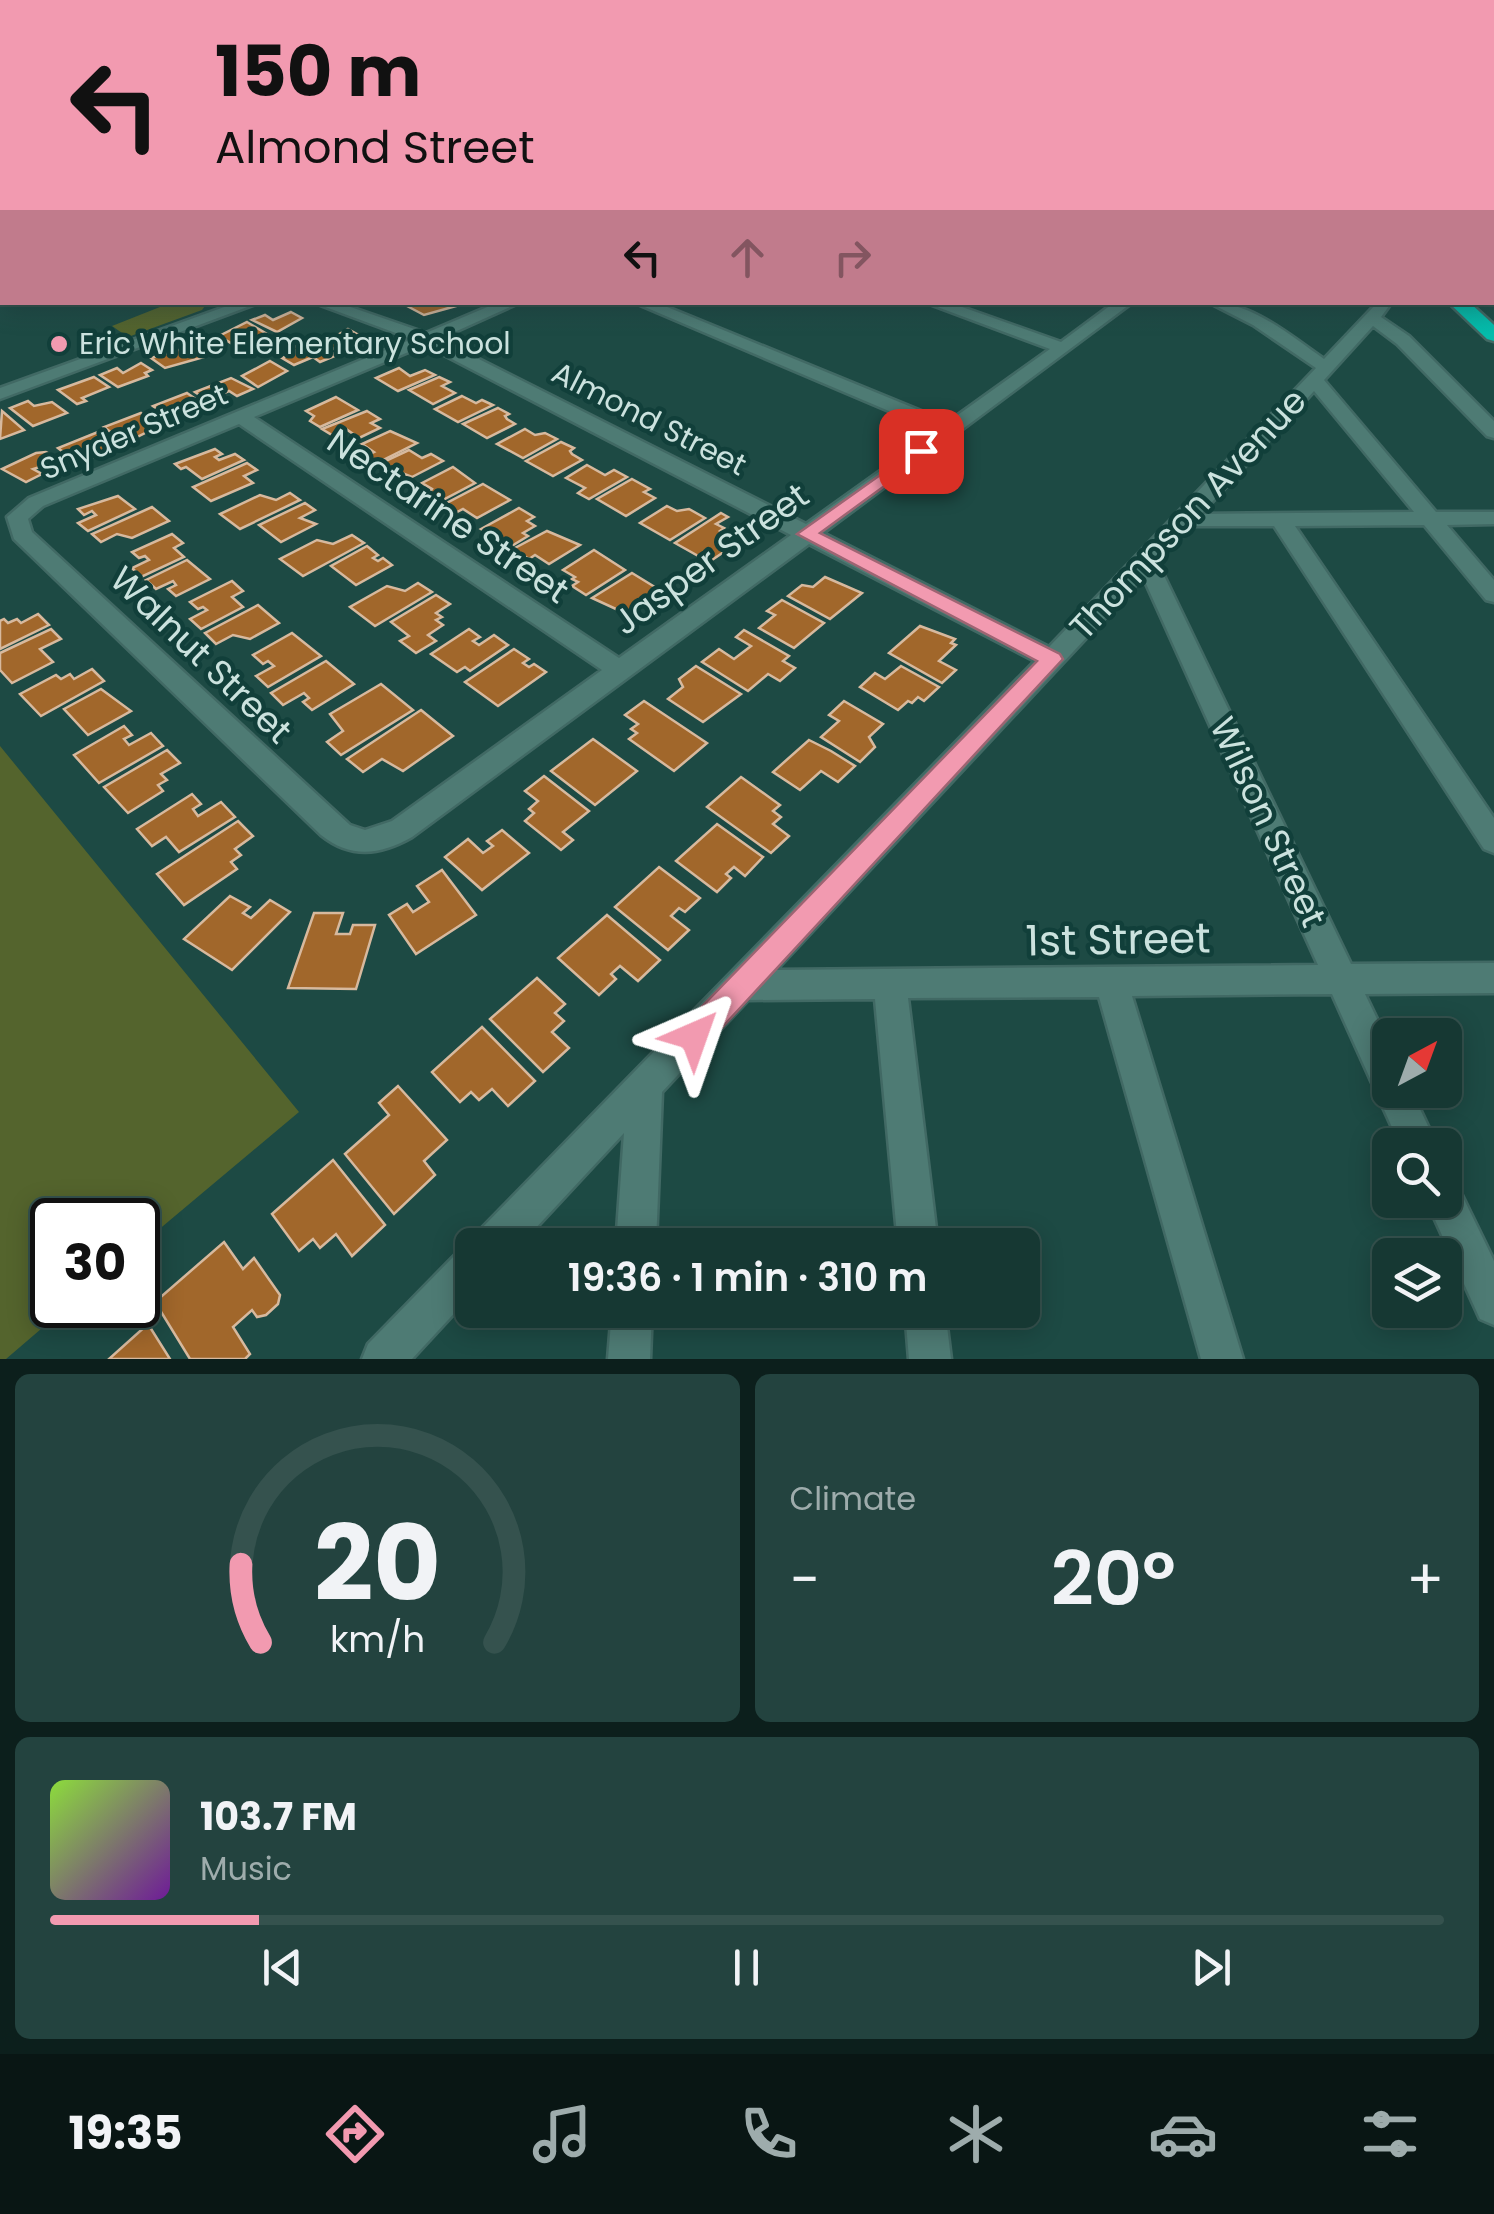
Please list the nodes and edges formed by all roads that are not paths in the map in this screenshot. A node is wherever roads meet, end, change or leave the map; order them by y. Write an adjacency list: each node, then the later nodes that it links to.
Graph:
1 (246, 305): 14 (street)
2 (329, 305): 11 (street, Almond Street)
3 (507, 305): 11 (street, Snyder Street)
4 (647, 305): 16 (street)
5 (940, 305): 12 (street)
6 (1122, 305): 12 (street, Jasper Street)
7 (1222, 305): 13 (street)
8 (1461, 305): 10 (highway)
9 (1381, 307): 13 (street, Thompson Avenue); 17 (street)
10 (1494, 334)
11 (427, 340): 15 (street, Snyder Street); 23 (street, Almond Street)
12 (1064, 348): 16 (street, Jasper Street)
13 (1320, 373): 19 (street); 20 (street, Thompson Avenue)
14 (0, 394)
15 (241, 417): 22 (street, Snyder Street); 27 (street, Nectarine Street)
16 (950, 430): 23 (street, Jasper Street)
17 (1494, 432)
18 (1494, 518): 19 (street)
19 (1432, 519): 21 (street); 25 (street)
20 (1184, 520): 21 (street); 24 (street, Thompson Avenue)
21 (1280, 520): 29 (street)
22 (22, 534): 28 (street, Walnut Street)
23 (806, 534): 26 (street, Almond Street); 27 (street, Jasper Street)
24 (1146, 560): 26 (street, Thompson Avenue); 31 (street, Wilson Street)
25 (1494, 596)
26 (1052, 659): 33 (street, Thompson Avenue)
27 (618, 669): 28 (street, Jasper Street)
28 (330, 828)
29 (1494, 842)
30 (1494, 978): 31 (street, 1st Street)
31 (1341, 980): 32 (street, 1st Street); 35 (street, Wilson Street)
32 (1111, 982): 34 (street, 1st Street); 48 (street)
33 (742, 984): 34 (street, 1st Street); 36 (street, Thompson Avenue)
34 (890, 984): 40 (street)
35 (1372, 1045)
36 (645, 1088): 38 (street, Thompson Avenue); 39 (street)
37 (1453, 1218): 42 (street)
38 (509, 1228)
39 (637, 1228)
40 (916, 1228)
41 (455, 1284): 45 (street)
42 (1494, 1305)
43 (631, 1328): 46 (street)
44 (927, 1328): 47 (street)
45 (383, 1359)
46 (630, 1359)
47 (930, 1359)
48 (1222, 1359)

